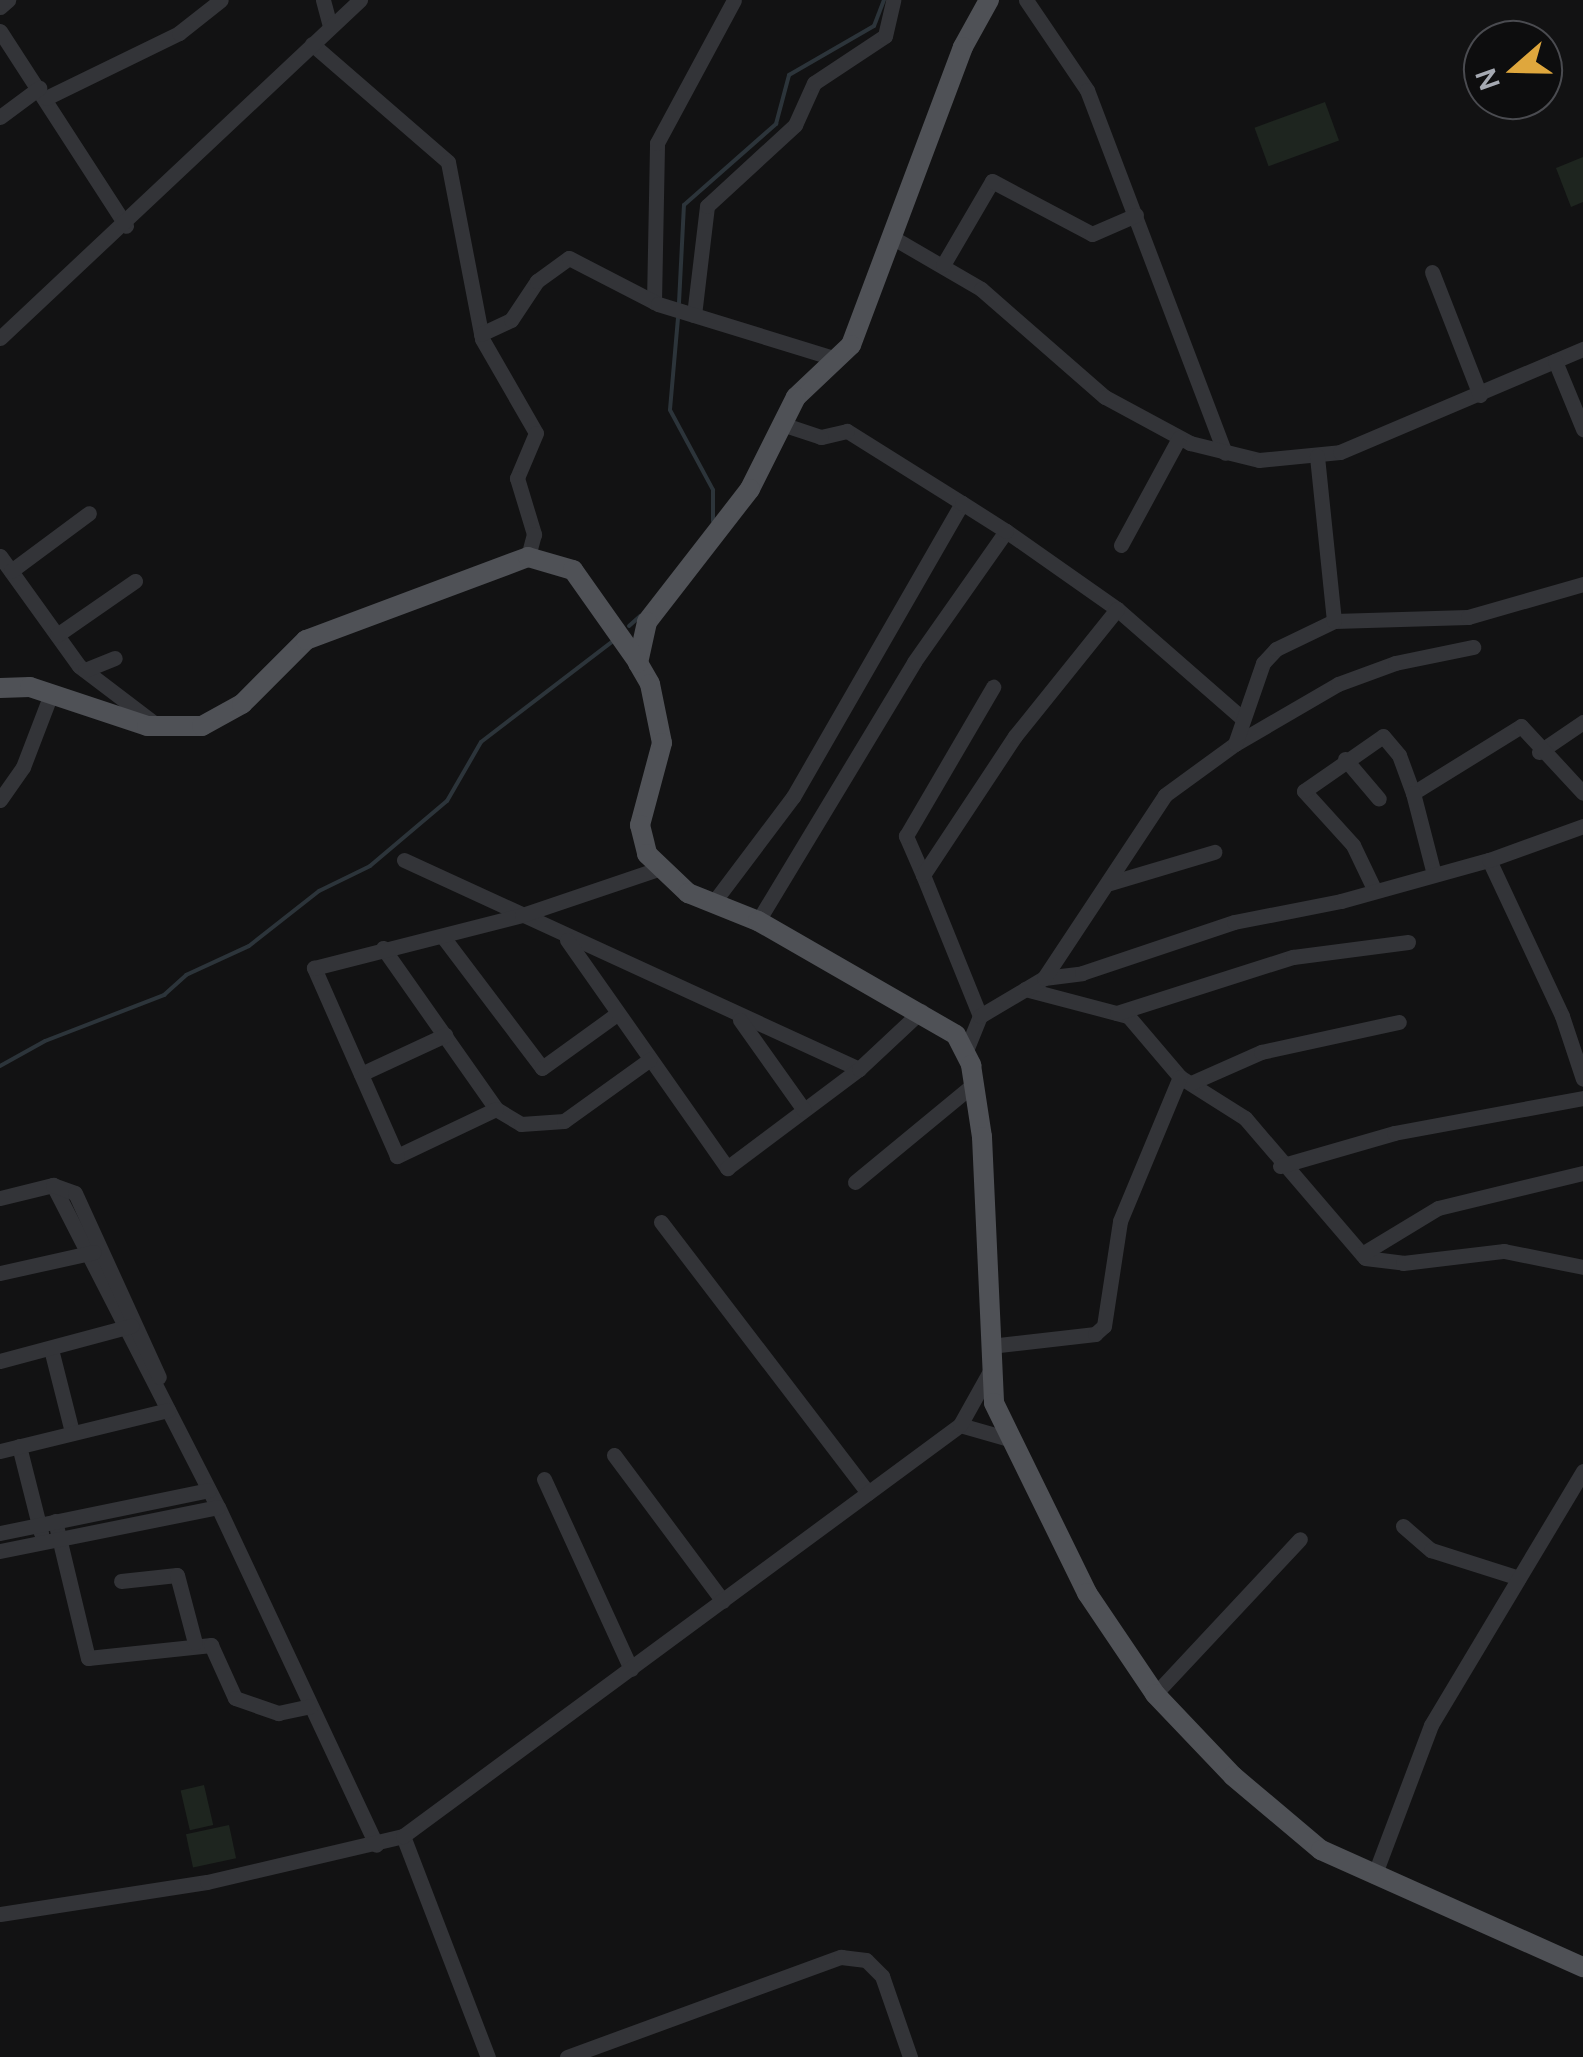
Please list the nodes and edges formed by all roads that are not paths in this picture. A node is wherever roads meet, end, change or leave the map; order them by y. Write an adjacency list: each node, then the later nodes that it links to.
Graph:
1 (8, 0): 9 (street)
2 (222, 0): 13 (street)
3 (323, 0): 10 (street)
4 (360, 0): 10 (street)
5 (734, 0): 20 (street)
6 (892, 0): 21 (street)
7 (990, 0): 17 (main road)
8 (1026, 0): 15 (street)
9 (0, 7)
10 (330, 27): 12 (street)
11 (0, 31): 13 (street)
12 (312, 44): 16 (street); 22 (street)
13 (43, 93): 14 (street); 16 (street)
14 (0, 118)
15 (1136, 215): 18 (street); 31 (street)
16 (126, 226): 23 (street)
17 (890, 236): 18 (street); 25 (main road)
18 (942, 265): 30 (street)
19 (1432, 272): 27 (street)
20 (654, 302): 21 (street); 22 (street)
21 (684, 312): 25 (street)
22 (481, 334): 38 (street)
23 (0, 338)
24 (1583, 350): 26 (street)
25 (834, 358): 28 (main road)
26 (1556, 362): 27 (street); 29 (street)
27 (1480, 395): 32 (street)
28 (782, 424): 33 (street); 47 (main road)
29 (1583, 429)
30 (1179, 438): 31 (street); 36 (street)
31 (1225, 453): 32 (street)
32 (1317, 456): 43 (street)
33 (962, 503): 35 (street); 71 (street)
34 (88, 513): 39 (street)
35 (1006, 532): 42 (street); 73 (street)
36 (1121, 545)
37 (0, 556): 39 (street)
38 (528, 557): 47 (main road); 54 (main road)
39 (11, 571): 44 (street)
40 (135, 581): 44 (street)
41 (1583, 584): 43 (street)
42 (1117, 609): 52 (street); 68 (street)
43 (1334, 621): 52 (street)
44 (57, 636): 48 (street)
45 (1473, 647): 55 (street)
46 (115, 658): 48 (street)
47 (638, 663): 66 (main road)
48 (84, 670): 54 (street)
49 (993, 686): 68 (street)
50 (0, 688): 51 (main road)
51 (51, 694): 54 (main road); 61 (street)
52 (1243, 719): 55 (street)
53 (1583, 722): 56 (street)
54 (158, 726)
55 (1236, 744): 69 (street)
56 (1539, 752): 58 (street); 59 (street)
57 (1345, 759): 58 (street); 60 (street); 70 (street)
58 (1413, 793): 67 (street)
59 (1583, 793)
60 (1378, 799)
61 (0, 800)
62 (1583, 826): 65 (street)
63 (1214, 852): 69 (street)
64 (404, 860): 72 (street)
65 (1489, 860): 67 (street); 90 (street)
66 (658, 869): 71 (main road); 72 (street)
67 (1434, 874): 70 (street)
68 (923, 875): 83 (street)
69 (1110, 883): 78 (street)
70 (1374, 891): 78 (street)
71 (713, 903): 73 (main road)
72 (522, 915): 74 (street); 75 (street)
73 (758, 920): 80 (main road)
74 (442, 937): 77 (street); 82 (street)
75 (568, 940): 82 (street); 84 (street)
76 (1408, 942): 81 (street)
77 (383, 948): 86 (street); 91 (street)
78 (1044, 978): 79 (street)
79 (1026, 990): 81 (street); 83 (street)
80 (921, 1011): 87 (main road); 89 (street)
81 (1117, 1013): 92 (street)
82 (617, 1014): 88 (street)
83 (980, 1016): 87 (street)
84 (738, 1017): 89 (street); 96 (street)
85 (1399, 1022): 92 (street)
86 (445, 1035): 91 (street); 95 (street)
87 (965, 1053): 93 (main road)
88 (649, 1060): 95 (street); 96 (street)
89 (859, 1069): 96 (street)
90 (1582, 1069)
91 (361, 1074): 95 (street)
92 (1186, 1080): 97 (street); 107 (street)
93 (974, 1084): 99 (street); 107 (main road)
94 (1583, 1098): 97 (street)
95 (496, 1110)
96 (804, 1110)
97 (1280, 1166): 103 (street)
98 (1583, 1173): 103 (street)
99 (855, 1182)
100 (0, 1198): 102 (street)
101 (661, 1222): 121 (street)
102 (96, 1251): 105 (street); 106 (street)
103 (1362, 1254): 104 (street)
104 (1583, 1267)
105 (0, 1273)
106 (131, 1326): 108 (street); 111 (street)
107 (990, 1346): 110 (main road)
108 (51, 1349): 109 (street); 113 (street)
109 (0, 1360)
110 (990, 1370): 112 (street); 114 (main road)
111 (168, 1410): 113 (street); 120 (street)
112 (960, 1425): 114 (street); 121 (street)
113 (72, 1432): 115 (street)
114 (1010, 1439): 134 (main road)
115 (19, 1446): 116 (street); 123 (street)
116 (0, 1450)
117 (614, 1455): 131 (street)
118 (1583, 1471): 129 (street)
119 (544, 1479): 133 (street)
120 (209, 1490): 122 (street); 123 (street)
121 (868, 1493): 131 (street)
122 (218, 1507): 127 (street); 135 (street)
123 (47, 1522): 125 (street); 127 (street)
124 (1403, 1526): 129 (street)
125 (0, 1533)
126 (1300, 1539): 134 (street)
127 (51, 1540): 128 (street); 132 (street)
128 (0, 1551)
129 (1519, 1578): 138 (street)
130 (121, 1582): 132 (street)
131 (723, 1601): 133 (street)
132 (195, 1643): 135 (street)
133 (630, 1669): 136 (street)
134 (1154, 1694): 138 (main road)
135 (310, 1706): 137 (street)
136 (403, 1836): 137 (street); 141 (street)
137 (376, 1845): 139 (street)
138 (1374, 1876): 140 (main road)
139 (1, 1908)
140 (1583, 1967)
141 (488, 2057)
142 (568, 2057): 143 (street)
143 (910, 2057)

